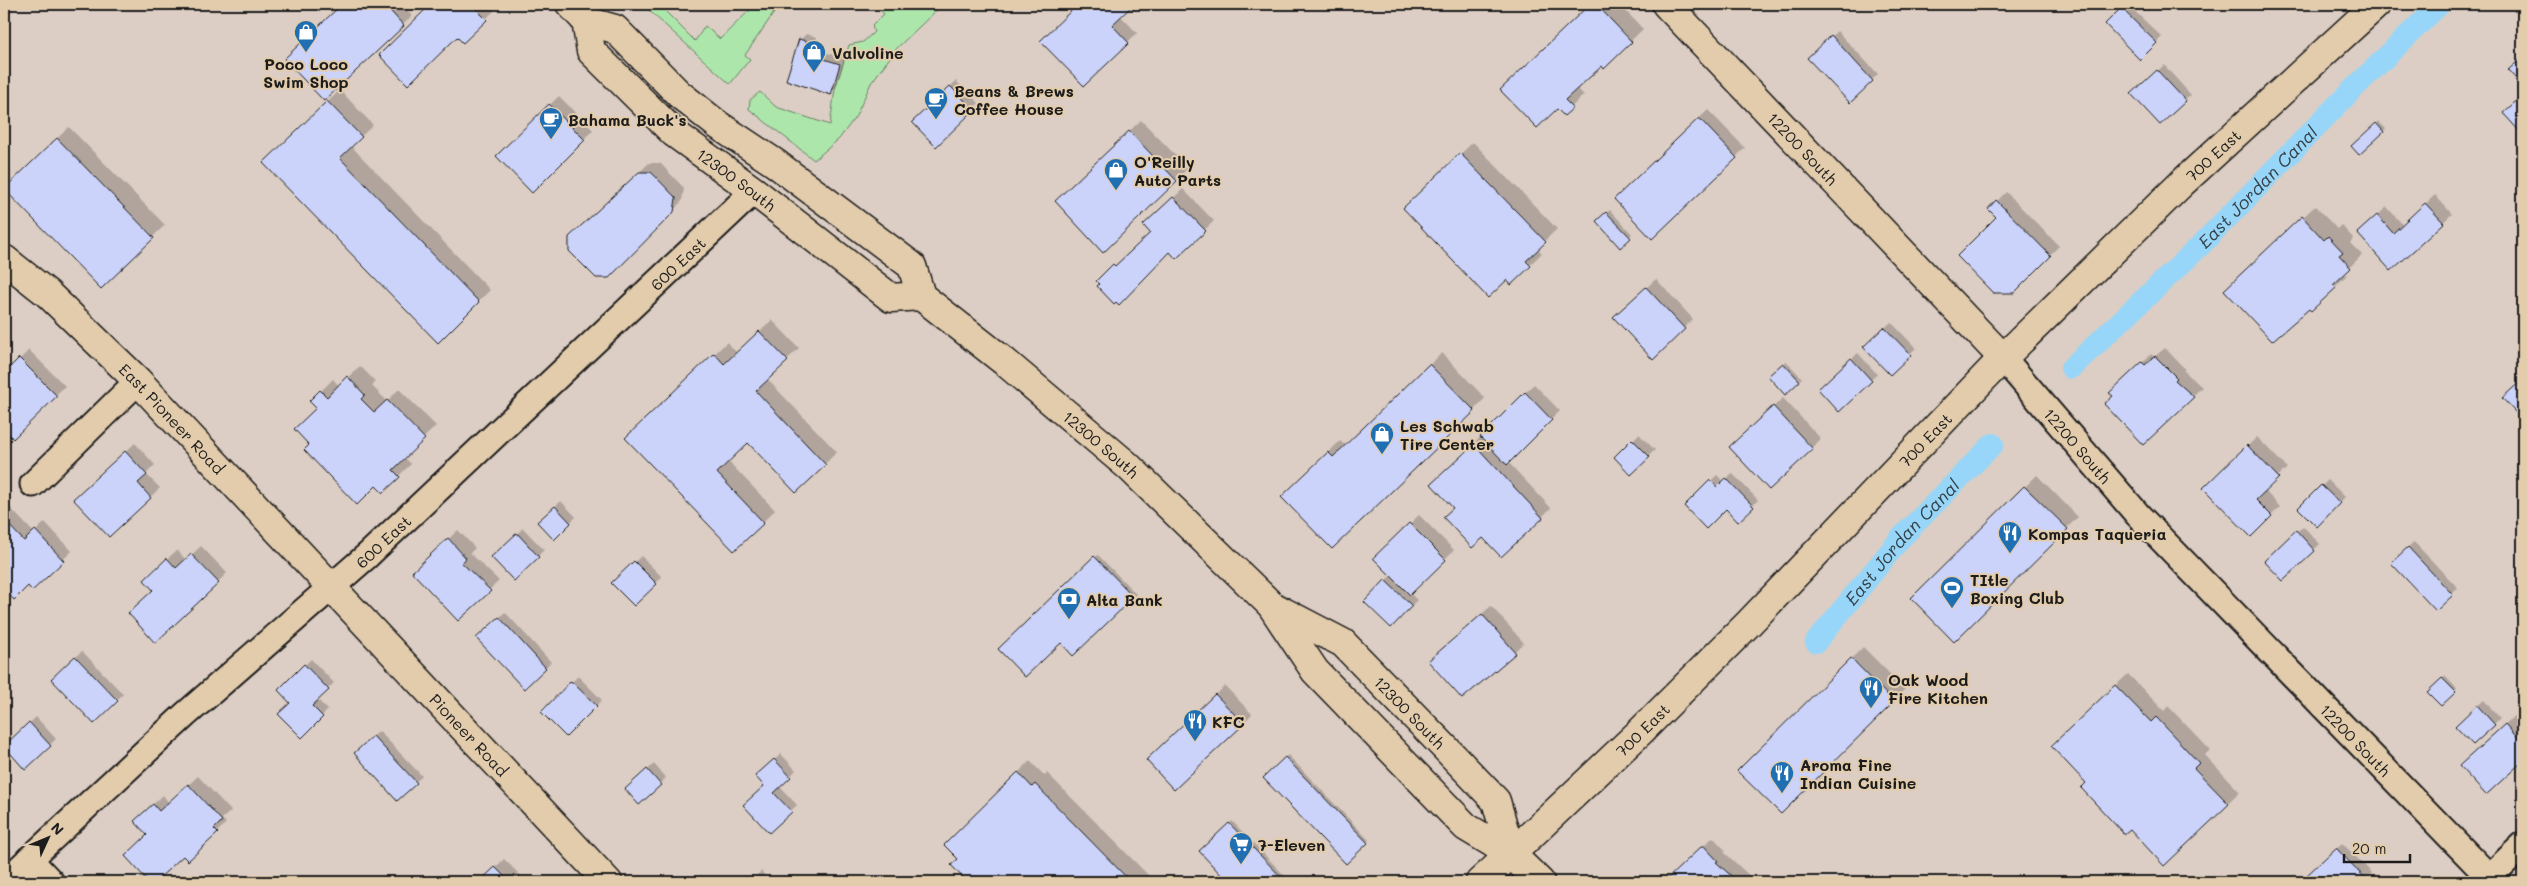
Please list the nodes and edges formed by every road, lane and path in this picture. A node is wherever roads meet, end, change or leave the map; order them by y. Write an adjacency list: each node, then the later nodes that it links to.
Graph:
1 (1666, 4): 7 (main road, 12200 South)
2 (2377, 4): 7 (main road, 700 East)
3 (578, 12): 4 (main road, 12300 South); 6 (main road, 12300 South)
4 (754, 191): 6 (main road, 12300 South); 10 (street, 600 East)
5 (4, 259): 8 (main road, East Pioneer Road)
6 (920, 296): 11 (main road, 12300 South)
7 (2003, 358): 13 (main road, 700 East); 15 (street, 12200 South)
8 (138, 381): 9 (street); 10 (main road, East Pioneer Road)
9 (33, 484)
10 (331, 588): 14 (street, 600 East); 18 (main road, Pioneer Road)
11 (1271, 605): 13 (main road, 12300 South); 13 (main road, 12300 South)
12 (2523, 845): 15 (street)
13 (1511, 854): 19 (main road, 700 East); 20 (main road, 12300 South)
14 (29, 859): 16 (street, 600 East); 17 (street)
15 (2490, 881)
16 (5, 882)
17 (51, 882)
18 (608, 882)
19 (1480, 882)
20 (1540, 882)

